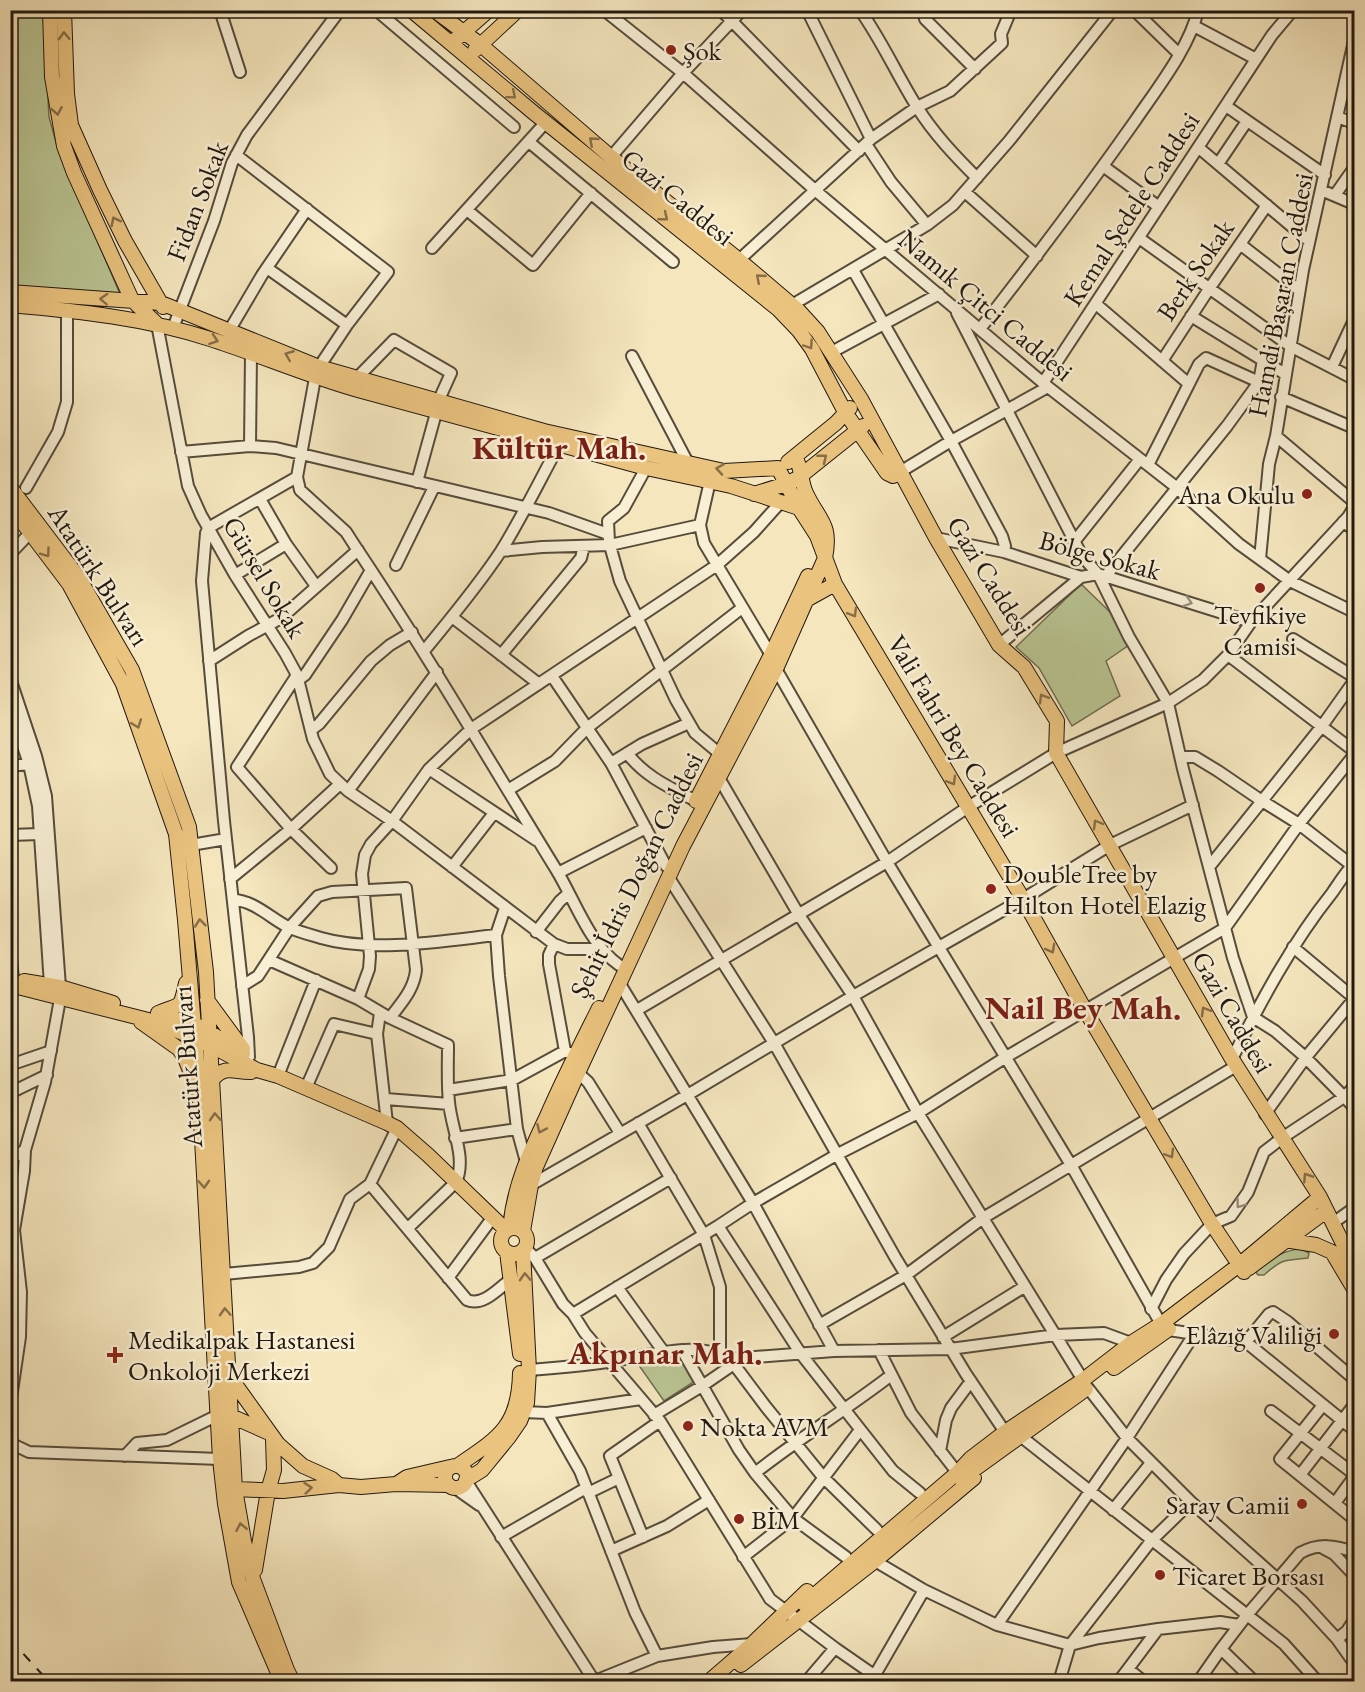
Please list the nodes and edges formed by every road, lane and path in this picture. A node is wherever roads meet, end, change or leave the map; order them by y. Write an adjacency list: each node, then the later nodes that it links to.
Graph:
1 (50, 10): 75 (main road, one-way to 75)
2 (64, 10): 76 (main road, one-way to 2)
3 (220, 10): 31 (street)
4 (340, 10): 43 (street, Fidan Sokak)
5 (376, 10): 39 (street)
6 (411, 10): 25 (main road, Gazi Caddesi)
7 (434, 10): 23 (main road, Gazi Caddesi)
8 (489, 10): 23 (main road)
9 (518, 10): 26 (main road)
10 (604, 10): 32 (street, Namık Çitci Caddesi)
11 (722, 10): 21 (street)
12 (742, 10): 21 (street)
13 (807, 10): 41 (street)
14 (860, 10): 33 (street)
15 (923, 10): 30 (street)
16 (1011, 10): 30 (street)
17 (1113, 10): 49 (street)
18 (1134, 10): 27 (street)
19 (1198, 10): 22 (street)
20 (1293, 10): 29 (street, Kemal Şedele Caddesi)
21 (732, 21): 32 (street); 41 (street)
22 (1194, 26): 27 (street); 29 (street)
23 (463, 33): 25 (main road); 26 (main road, Gazi Caddesi)
24 (1354, 41): 35 (street, Hamdi Başaran Caddesi)
25 (451, 44): 28 (main road, Gazi Caddesi)
26 (481, 45): 28 (main road); 44 (main road, Gazi Caddesi, one-way to 26)
27 (1178, 53): 46 (street)
28 (466, 58): 37 (main road, Gazi Caddesi, one-way to 37)
29 (1256, 59): 34 (street, Kemal Şedele Caddesi)
30 (975, 69): 33 (street)
31 (240, 72)
32 (683, 73): 44 (street); 51 (street, Namık Çitci Caddesi)
33 (917, 106): 41 (street); 49 (street)
34 (1226, 106): 36 (street); 42 (street, Kemal Şedele Caddesi)
35 (1337, 117): 38 (street); 48 (street, Hamdi Başaran Caddesi)
36 (1247, 121): 45 (street); 48 (street)
37 (546, 122): 40 (street); 109 (main road, Gazi Caddesi, one-way to 109)
38 (1354, 123)
39 (514, 127)
40 (529, 142): 53 (street); 59 (street)
41 (865, 144): 51 (street); 60 (street)
42 (1199, 148): 45 (street); 57 (street, Kemal Şedele Caddesi)
43 (236, 155): 58 (street); 82 (street, Fidan Sokak)
44 (611, 157): 67 (main road, Gazi Caddesi)
45 (1218, 164): 56 (street)
46 (1103, 166): 57 (street); 66 (street)
47 (1354, 168): 54 (street)
48 (1324, 175): 50 (street, Hamdi Başaran Caddesi)
49 (977, 178): 52 (street)
50 (1321, 190): 54 (street); 62 (street, Hamdi Başaran Caddesi)
51 (816, 191): 65 (street, Namık Çitci Caddesi); 67 (street)
52 (966, 192): 60 (street); 66 (street)
53 (591, 193): 59 (street); 68 (street)
54 (1335, 195): 55 (street)
55 (1354, 204)
56 (1267, 205): 62 (street); 63 (street, Berk Sokak)
57 (1159, 207): 61 (street, Kemal Şedele Caddesi)
58 (307, 209): 69 (street); 86 (street)
59 (467, 210): 64 (street)
60 (927, 225): 65 (street)
61 (1139, 238): 71 (street); 77 (street, Kemal Şedele Caddesi)
62 (1309, 241): 72 (street, Hamdi Başaran Caddesi)
63 (1240, 244): 71 (street, Berk Sokak); 72 (street)
64 (432, 248)
65 (886, 250): 70 (street); 74 (street, Namık Çitci Caddesi)
66 (1037, 255): 89 (street)
67 (739, 260): 79 (main road, Gazi Caddesi, one-way to 67)
68 (673, 262)
69 (267, 268): 86 (street); 90 (street)
70 (853, 270): 79 (street); 87 (street)
71 (1209, 289): 83 (street, Berk Sokak); 91 (street)
72 (1299, 290): 91 (street, Hamdi Başaran Caddesi)
73 (10, 292): 75 (main road, one-way to 73)
74 (939, 294): 80 (street, Namık Çitci Caddesi); 87 (street)
75 (132, 300): 76 (main road); 85 (main road)
76 (161, 303): 82 (main road); 88 (main road)
77 (1096, 304): 96 (street); 104 (street, Kemal Şedele Caddesi)
78 (10, 305): 81 (main road)
79 (792, 305): 92 (main road, Gazi Caddesi)
80 (954, 307): 89 (street, Namık Çitci Caddesi); 108 (street)
81 (68, 310): 85 (main road); 133 (street)
82 (178, 311): 88 (street, Fidan Sokak); 90 (main road)
83 (1191, 316): 95 (street); 96 (street, Berk Sokak)
84 (1354, 320): 97 (street)
85 (157, 324): 88 (main road); 117 (street, Gürsel Sokak)
86 (347, 325): 98 (street)
87 (884, 325): 92 (street); 114 (street)
88 (173, 328): 93 (main road, one-way to 93)
89 (980, 329): 104 (street, Namık Çitci Caddesi)
90 (229, 331): 98 (main road, one-way to 90)
91 (1290, 346): 97 (street); 99 (street, Hamdi Başaran Caddesi)
92 (830, 353): 106 (main road, Gazi Caddesi)
93 (251, 354): 98 (main road); 116 (street)
94 (632, 356): 120 (street)
95 (1263, 360): 99 (street); 102 (street)
96 (1162, 361): 103 (street)
97 (1332, 367): 100 (street)
98 (317, 373): 101 (main road); 107 (main road); 118 (street)
99 (1285, 374): 105 (street, Hamdi Başaran Caddesi)
100 (1354, 378)
101 (356, 379): 107 (main road); 107 (street)
102 (1259, 382): 103 (street); 132 (street)
103 (1189, 384): 121 (street)
104 (1046, 385): 108 (street); 121 (street, Namık Çitci Caddesi)
105 (1281, 398): 111 (street); 113 (street, Hamdi Başaran Caddesi)
106 (861, 399): 109 (main road); 110 (main road, Gazi Caddesi)
107 (437, 408): 115 (main road); 120 (main road); 128 (street)
108 (1005, 410): 114 (street); 149 (street)
109 (845, 412): 112 (main road, Gazi Caddesi); 119 (main road)
110 (872, 420): 112 (main road); 124 (main road, Gazi Caddesi)
111 (1354, 428)
112 (857, 431): 124 (main road, Gazi Caddesi); 125 (main road, one-way to 112)
113 (1276, 436): 136 (street); 157 (street, Hamdi Başaran Caddesi)
114 (951, 441): 124 (street); 154 (street)
115 (559, 445): 122 (main road); 140 (street)
116 (250, 446): 117 (street); 118 (street)
117 (181, 452): 144 (street, Gürsel Sokak)
118 (302, 454): 126 (street); 128 (street)
119 (795, 457): 123 (main road); 125 (main road)
120 (687, 462): 123 (main road, one-way to 120)
121 (1144, 462): 132 (street, Namık Çitci Caddesi); 149 (street)
122 (646, 468): 127 (main road); 148 (street)
123 (778, 468): 129 (main road, Vali Fahri Bey Caddesi)
124 (900, 472): 147 (main road, Gazi Caddesi)
125 (802, 475): 129 (main road); 155 (main road)
126 (297, 477): 135 (street); 152 (street)
127 (710, 481): 134 (main road); 143 (street)
128 (417, 482): 131 (street)
129 (786, 484): 134 (main road); 141 (main road, Vali Fahri Bey Caddesi)
130 (10, 487): 224 (main road, Atatürk Bulvarı)
131 (434, 487): 140 (street); 158 (street)
132 (1176, 487): 157 (street, Namık Çitci Caddesi); 163 (street)
133 (26, 488)
134 (754, 494): 137 (main road)
135 (260, 499): 144 (street); 150 (street)
136 (1354, 502)
137 (780, 503): 141 (main road); 159 (street)
138 (10, 506): 146 (main road, Atatürk Bulvarı)
139 (1354, 507): 142 (street)
140 (526, 508): 148 (street); 153 (street)
141 (799, 508): 155 (main road, Vali Fahri Bey Caddesi)
142 (1343, 522): 145 (street); 164 (street)
143 (700, 525): 148 (street); 159 (street)
144 (208, 528): 161 (street, Gürsel Sokak); 181 (street)
145 (1354, 529)
146 (31, 532): 156 (street); 255 (main road, Atatürk Bulvarı, one-way to 255)
147 (936, 538): 154 (street, Bölge Sokak); 176 (main road, Gazi Caddesi)
148 (609, 540): 151 (street); 171 (street)
149 (1074, 542): 163 (street)
150 (286, 544): 161 (street); 166 (street)
151 (584, 546): 153 (street); 178 (street)
152 (358, 550): 160 (street); 166 (street)
153 (501, 551): 170 (street)
154 (1004, 552): 162 (street, Bölge Sokak)
155 (823, 553): 165 (main road, Vali Fahri Bey Caddesi); 167 (main road, Şehit İdris Doğan Caddesi); 179 (main road, Şehit İdris Doğan Caddesi)
156 (10, 554)
157 (1260, 559): 164 (street, Namık Çitci Caddesi)
158 (396, 565)
159 (717, 565): 168 (street); 171 (street)
160 (371, 570): 174 (street); 186 (street)
161 (235, 575): 173 (street, Gürsel Sokak)
162 (1081, 577): 163 (street, Bölge Sokak); 176 (street)
163 (1105, 577): 172 (street, Bölge Sokak, one-way to 172); 191 (street)
164 (1290, 581): 169 (street, Namık Çitci Caddesi); 172 (street)
165 (836, 584): 167 (main road); 214 (main road, Vali Fahri Bey Caddesi, one-way to 214)
166 (316, 586): 173 (street)
167 (808, 599): 182 (main road, Şehit İdris Doğan Caddesi)
168 (742, 608): 179 (street); 183 (street)
169 (1354, 612)
170 (452, 616): 177 (street); 178 (street)
171 (638, 618): 183 (street); 185 (street)
172 (1251, 622): 180 (street)
173 (267, 626): 181 (street); 186 (street, Gürsel Sokak)
174 (412, 632): 177 (street); 196 (street)
175 (1293, 639): 188 (street)
176 (999, 645): 198 (main road, Gazi Caddesi, one-way to 176)
177 (424, 651): 184 (street)
178 (501, 655): 189 (street)
179 (771, 655): 182 (street); 200 (main road, Şehit İdris Doğan Caddesi)
180 (1228, 655): 191 (street); 193 (street)
181 (209, 661): 207 (street)
182 (776, 669): 208 (main road, Şehit İdris Doğan Caddesi); 226 (street)
183 (662, 670): 192 (street); 194 (street)
184 (437, 672): 195 (street); 209 (street)
185 (552, 676): 189 (street); 194 (street)
186 (298, 677): 196 (street, Gürsel Sokak); 205 (street)
187 (10, 678): 190 (street)
188 (1354, 679): 193 (street)
189 (539, 684): 195 (street)
190 (13, 701): 203 (street); 260 (street)
191 (1168, 703): 198 (street); 201 (street)
192 (689, 723): 197 (street); 200 (street)
193 (1322, 726): 199 (street); 212 (street)
194 (587, 728): 202 (street); 210 (street)
195 (471, 729): 206 (street); 210 (street)
196 (311, 730): 209 (street, Gürsel Sokak)
197 (627, 753): 202 (street); 211 (street)
198 (1056, 753): 214 (street); 225 (main road, Gazi Caddesi, one-way to 198)
199 (1354, 753): 217 (street)
200 (720, 754): 211 (main road, Şehit İdris Doğan Caddesi)
201 (1180, 757): 212 (street); 213 (street)
202 (611, 763): 218 (street)
203 (30, 764): 204 (street); 220 (street)
204 (10, 766)
205 (237, 767): 207 (street); 219 (street)
206 (429, 769): 215 (street); 216 (street)
207 (219, 772): 222 (street)
208 (719, 778): 231 (main road, Şehit İdris Doğan Caddesi); 239 (street)
209 (344, 787): 216 (street, Gürsel Sokak); 219 (street)
210 (508, 790): 223 (street)
211 (696, 801): 231 (main road, Şehit İdris Doğan Caddesi)
212 (1262, 801): 217 (street); 229 (street)
213 (1193, 805): 225 (street); 229 (street)
214 (968, 807): 226 (street); 236 (main road, Vali Fahri Bey Caddesi)
215 (494, 813): 223 (street); 228 (street)
216 (392, 820): 228 (street, Gürsel Sokak); 234 (street)
217 (1299, 824): 227 (street); 241 (street)
218 (646, 828): 231 (street); 232 (street)
219 (291, 829): 230 (street); 233 (street)
220 (40, 834): 221 (street); 260 (street)
221 (10, 835)
222 (226, 839): 224 (street); 233 (street)
223 (538, 842): 232 (street)
224 (191, 844): 264 (main road, Atatürk Bulvarı, one-way to 224)
225 (1110, 845): 236 (street); 251 (main road, Gazi Caddesi)
226 (887, 862): 239 (street); 247 (street)
227 (1354, 865): 248 (street)
228 (452, 867): 238 (street, Gürsel Sokak)
229 (1209, 867): 241 (street)
230 (331, 868)
231 (668, 872): 253 (street); 254 (main road, Şehit İdris Doğan Caddesi); 258 (main road, Şehit İdris Doğan Caddesi)
232 (558, 873): 235 (street)
233 (230, 879): 237 (street)
234 (363, 891): 240 (street); 244 (street); 245 (street)
235 (569, 892): 242 (street); 249 (street)
236 (1023, 899): 247 (street); 266 (main road, Vali Fahri Bey Caddesi, one-way to 266)
237 (233, 900): 240 (street); 259 (street)
238 (505, 908): 242 (street, Gürsel Sokak); 243 (street)
239 (799, 915): 253 (street); 261 (street)
240 (290, 927): 245 (street); 252 (street)
241 (1225, 928): 251 (street); 270 (street)
242 (536, 932): 246 (street, Gürsel Sokak)
243 (496, 935): 244 (street); 287 (street)
244 (413, 943): 245 (street); 268 (street)
245 (370, 945): 262 (street)
246 (554, 945): 249 (street); 276 (street)
247 (939, 946): 261 (street); 278 (street)
248 (1293, 947): 263 (street); 270 (street)
249 (601, 949): 254 (street)
250 (10, 950): 257 (street)
251 (1174, 957): 266 (street); 280 (main road, Gazi Caddesi, one-way to 251)
252 (269, 960): 256 (street); 259 (street)
253 (720, 962): 265 (street); 274 (street)
254 (619, 965): 276 (main road, Şehit İdris Doğan Caddesi)
255 (190, 976): 267 (main road); 271 (main road, Atatürk Bulvarı)
256 (316, 980): 262 (street); 285 (street)
257 (11, 981): 260 (main road)
258 (620, 984): 265 (street); 283 (main road, Şehit İdris Doğan Caddesi)
259 (242, 986): 277 (street)
260 (56, 990): 267 (main road); 269 (main road); 275 (street)
261 (853, 996): 274 (street); 298 (street)
262 (358, 999): 268 (street)
263 (1354, 999): 279 (street)
264 (207, 1000): 273 (main road, Atatürk Bulvarı); 277 (main road)
265 (637, 1010): 293 (street)
266 (1085, 1010): 278 (street); 300 (main road, Vali Fahri Bey Caddesi)
267 (156, 1014): 271 (main road)
268 (385, 1016): 272 (street); 291 (street)
269 (139, 1017): 271 (main road); 288 (main road)
270 (1253, 1017): 279 (street); 280 (street)
271 (194, 1031): 273 (main road); 288 (main road, Atatürk Bulvarı)
272 (377, 1034): 290 (street); 295 (street)
273 (208, 1037): 277 (main road); 282 (main road); 286 (main road, Atatürk Bulvarı)
274 (774, 1043): 293 (street); 308 (street)
275 (51, 1051): 281 (street); 284 (street)
276 (570, 1052): 287 (street); 310 (main road, Şehit İdris Doğan Caddesi, one-way to 310)
277 (246, 1056): 282 (main road)
278 (1006, 1057): 298 (street); 311 (street)
279 (1306, 1057): 294 (street); 299 (street)
280 (1234, 1062): 299 (main road, Gazi Caddesi); 300 (street)
281 (10, 1065)
282 (259, 1070): 285 (main road); 286 (main road)
283 (578, 1073): 304 (street); 315 (main road, Şehit İdris Doğan Caddesi)
284 (47, 1075): 292 (street); 307 (street)
285 (278, 1076): 290 (main road)
286 (213, 1079): 333 (main road, Atatürk Bulvarı, one-way to 286)
287 (512, 1080): 291 (street); 303 (street)
288 (199, 1086): 373 (main road, Atatürk Bulvarı, one-way to 373)
289 (1354, 1086): 294 (street)
290 (306, 1088): 302 (main road)
291 (448, 1090): 296 (street)
292 (10, 1093)
293 (689, 1094): 301 (street); 317 (street)
294 (1344, 1097): 297 (street); 306 (street)
295 (386, 1099): 296 (street); 302 (street)
296 (449, 1104): 305 (street)
297 (1354, 1107)
298 (918, 1113): 308 (street); 321 (street)
299 (1265, 1114): 306 (main road, Gazi Caddesi)
300 (1149, 1118): 311 (street); 322 (main road, Vali Fahri Bey Caddesi, one-way to 322)
301 (638, 1123): 304 (street); 312 (street)
302 (392, 1125): 313 (main road); 314 (street)
303 (517, 1129): 305 (street); 310 (street)
304 (620, 1133): 315 (street)
305 (455, 1138): 313 (street)
306 (1281, 1138): 316 (main road, Gazi Caddesi, one-way to 306); 322 (street, one-way to 322)
307 (25, 1150): 309 (street); 327 (street)
308 (838, 1154): 317 (street); 334 (street)
309 (10, 1160)
310 (526, 1162): 325 (main road, Şehit İdris Doğan Caddesi)
311 (1071, 1165): 321 (street); 340 (street)
312 (671, 1178): 326 (street); 330 (street)
313 (456, 1182): 319 (main road); 324 (street)
314 (370, 1184): 324 (street); 333 (street)
315 (531, 1185): 325 (main road, Şehit İdris Doğan Caddesi)
316 (1320, 1197): 320 (main road, Gazi Caddesi); 332 (main road)
317 (753, 1203): 323 (street); 342 (street)
318 (1354, 1208): 320 (street)
319 (493, 1217): 325 (main road); 335 (street)
320 (1330, 1217): 328 (main road); 331 (main road, Gazi Caddesi)
321 (983, 1218): 334 (street); 338 (street)
322 (1212, 1224): 332 (main road, Vali Fahri Bey Caddesi); 340 (street)
323 (718, 1226): 326 (street); 355 (street)
324 (408, 1228): 335 (street)
325 (513, 1230): 329 (main road); 330 (main road)
326 (704, 1235): 337 (street); 354 (street)
327 (12, 1239): 366 (street)
328 (1286, 1240): 332 (main road); 339 (main road)
329 (507, 1252): 330 (main road); 336 (main road)
330 (527, 1252): 341 (street); 358 (main road, one-way to 330)
331 (1354, 1266)
332 (1241, 1269): 343 (main road)
333 (224, 1274): 359 (main road, Atatürk Bulvarı, one-way to 333)
334 (906, 1275): 342 (street); 346 (street)
335 (448, 1278): 336 (street)
336 (511, 1279): 392 (main road)
337 (617, 1287): 341 (street); 352 (street)
338 (1024, 1287): 345 (street); 346 (street)
339 (1354, 1289)
340 (1151, 1309): 343 (street)
341 (573, 1314): 357 (street)
342 (819, 1326): 353 (street)
343 (1165, 1327): 344 (street); 348 (main road)
344 (1195, 1333): 347 (street); 382 (street)
345 (1056, 1335): 348 (street); 349 (street); 363 (street)
346 (943, 1337): 349 (street)
347 (1246, 1342): 361 (street); 367 (street)
348 (1133, 1347): 363 (main road)
349 (950, 1348): 351 (street); 362 (street)
350 (682, 1350): 352 (street); 354 (street); 364 (street)
351 (879, 1350): 353 (street); 360 (street)
352 (663, 1351): 357 (street)
353 (834, 1351): 355 (street)
354 (720, 1353): 356 (street)
355 (801, 1354): 356 (street); 369 (street)
356 (732, 1361): 364 (street); 383 (street)
357 (608, 1362): 358 (street); 365 (street)
358 (529, 1370): 370 (main road)
359 (229, 1376): 373 (main road, Atatürk Bulvarı); 381 (main road)
360 (890, 1376): 369 (street); 386 (street)
361 (1354, 1380)
362 (971, 1381): 378 (street); 386 (street)
363 (1085, 1384): 378 (main road); 380 (main road); 382 (street)
364 (702, 1386): 374 (street); 394 (street)
365 (640, 1399): 372 (street); 374 (street)
366 (10, 1405)
367 (1323, 1405): 375 (street); 379 (street)
368 (1354, 1405): 375 (street)
369 (845, 1410): 376 (street); 383 (street)
370 (524, 1412): 372 (street); 400 (main road)
371 (1271, 1412): 379 (street)
372 (547, 1413): 403 (street)
373 (224, 1415): 381 (main road); 387 (street); 389 (main road, Atatürk Bulvarı); 402 (main road, Atatürk Bulvarı)
374 (657, 1418): 398 (street); 407 (street)
375 (1343, 1420): 377 (street); 385 (street)
376 (860, 1430): 397 (street); 406 (street)
377 (1354, 1430)
378 (1005, 1432): 388 (main road)
379 (1301, 1432): 385 (street); 395 (street)
380 (1019, 1435): 390 (main road); 404 (street)
381 (271, 1436): 401 (main road); 405 (main road)
382 (1127, 1438): 391 (street); 404 (street)
383 (794, 1442): 394 (street); 397 (street)
384 (10, 1443): 387 (street)
385 (1320, 1448): 395 (street); 396 (street)
386 (940, 1451): 393 (street)
387 (125, 1456): 389 (street)
388 (971, 1458): 390 (main road); 393 (main road)
389 (220, 1459): 426 (main road, Atatürk Bulvarı)
390 (986, 1462): 422 (main road)
391 (1151, 1463): 408 (street); 410 (street)
392 (454, 1467): 399 (main road); 400 (main road); 400 (main road)
393 (953, 1467): 406 (main road)
394 (755, 1473): 411 (street)
395 (1300, 1475): 409 (street)
396 (1354, 1476): 409 (street)
397 (823, 1477): 411 (street); 413 (street)
398 (619, 1478): 403 (street); 415 (street)
399 (396, 1484): 400 (main road); 401 (main road)
400 (459, 1484): 414 (street)
401 (339, 1485): 405 (main road, one-way to 401)
402 (236, 1489): 405 (main road); 424 (main road, Atatürk Bulvarı, one-way to 402)
403 (587, 1490): 414 (street); 418 (street)
404 (1090, 1490): 410 (street); 432 (street)
405 (268, 1491): 424 (main road)
406 (920, 1493): 413 (main road)
407 (710, 1500): 415 (street); 420 (street)
408 (1191, 1502): 416 (street); 425 (street)
409 (1335, 1503): 412 (street)
410 (1113, 1510): 416 (street)
411 (793, 1518): 420 (street); 421 (street)
412 (1354, 1520)
413 (878, 1530): 421 (main road)
414 (501, 1537): 444 (street)
415 (643, 1537): 418 (street)
416 (1151, 1541): 429 (street); 437 (street)
417 (1323, 1548): 419 (street); 423 (street); 425 (street)
418 (611, 1551): 440 (street)
419 (1354, 1552)
420 (743, 1557): 428 (street)
421 (846, 1557): 428 (main road)
422 (875, 1560): 427 (street); 431 (main road)
423 (1354, 1575)
424 (254, 1579): 448 (main road, Atatürk Bulvarı); 449 (main road)
425 (1278, 1579): 429 (street); 435 (street)
426 (239, 1582): 446 (main road); 447 (main road, Atatürk Bulvarı)
427 (924, 1590): 432 (street); 443 (street)
428 (785, 1612): 431 (street); 436 (main road)
429 (1247, 1614): 433 (street); 457 (street)
430 (1354, 1620): 435 (street)
431 (799, 1621): 438 (street); 451 (main road)
432 (997, 1625): 437 (street)
433 (1239, 1625): 434 (street); 439 (street)
434 (1158, 1629): 437 (street); 442 (street)
435 (1337, 1639): 441 (street)
436 (752, 1644): 440 (street); 450 (main road)
437 (1070, 1646): 445 (street)
438 (835, 1648): 443 (street); 452 (street)
439 (1221, 1649): 455 (street); 456 (street)
440 (657, 1656): 444 (street)
441 (1354, 1663)
442 (1128, 1669): 453 (street); 454 (street)
443 (876, 1680)
444 (595, 1681)
445 (1060, 1681)
446 (275, 1682)
447 (282, 1682)
448 (293, 1682)
449 (301, 1682)
450 (708, 1682)
451 (721, 1682)
452 (806, 1682)
453 (1118, 1682)
454 (1144, 1682)
455 (1198, 1682)
456 (1255, 1682)
457 (1318, 1682)

